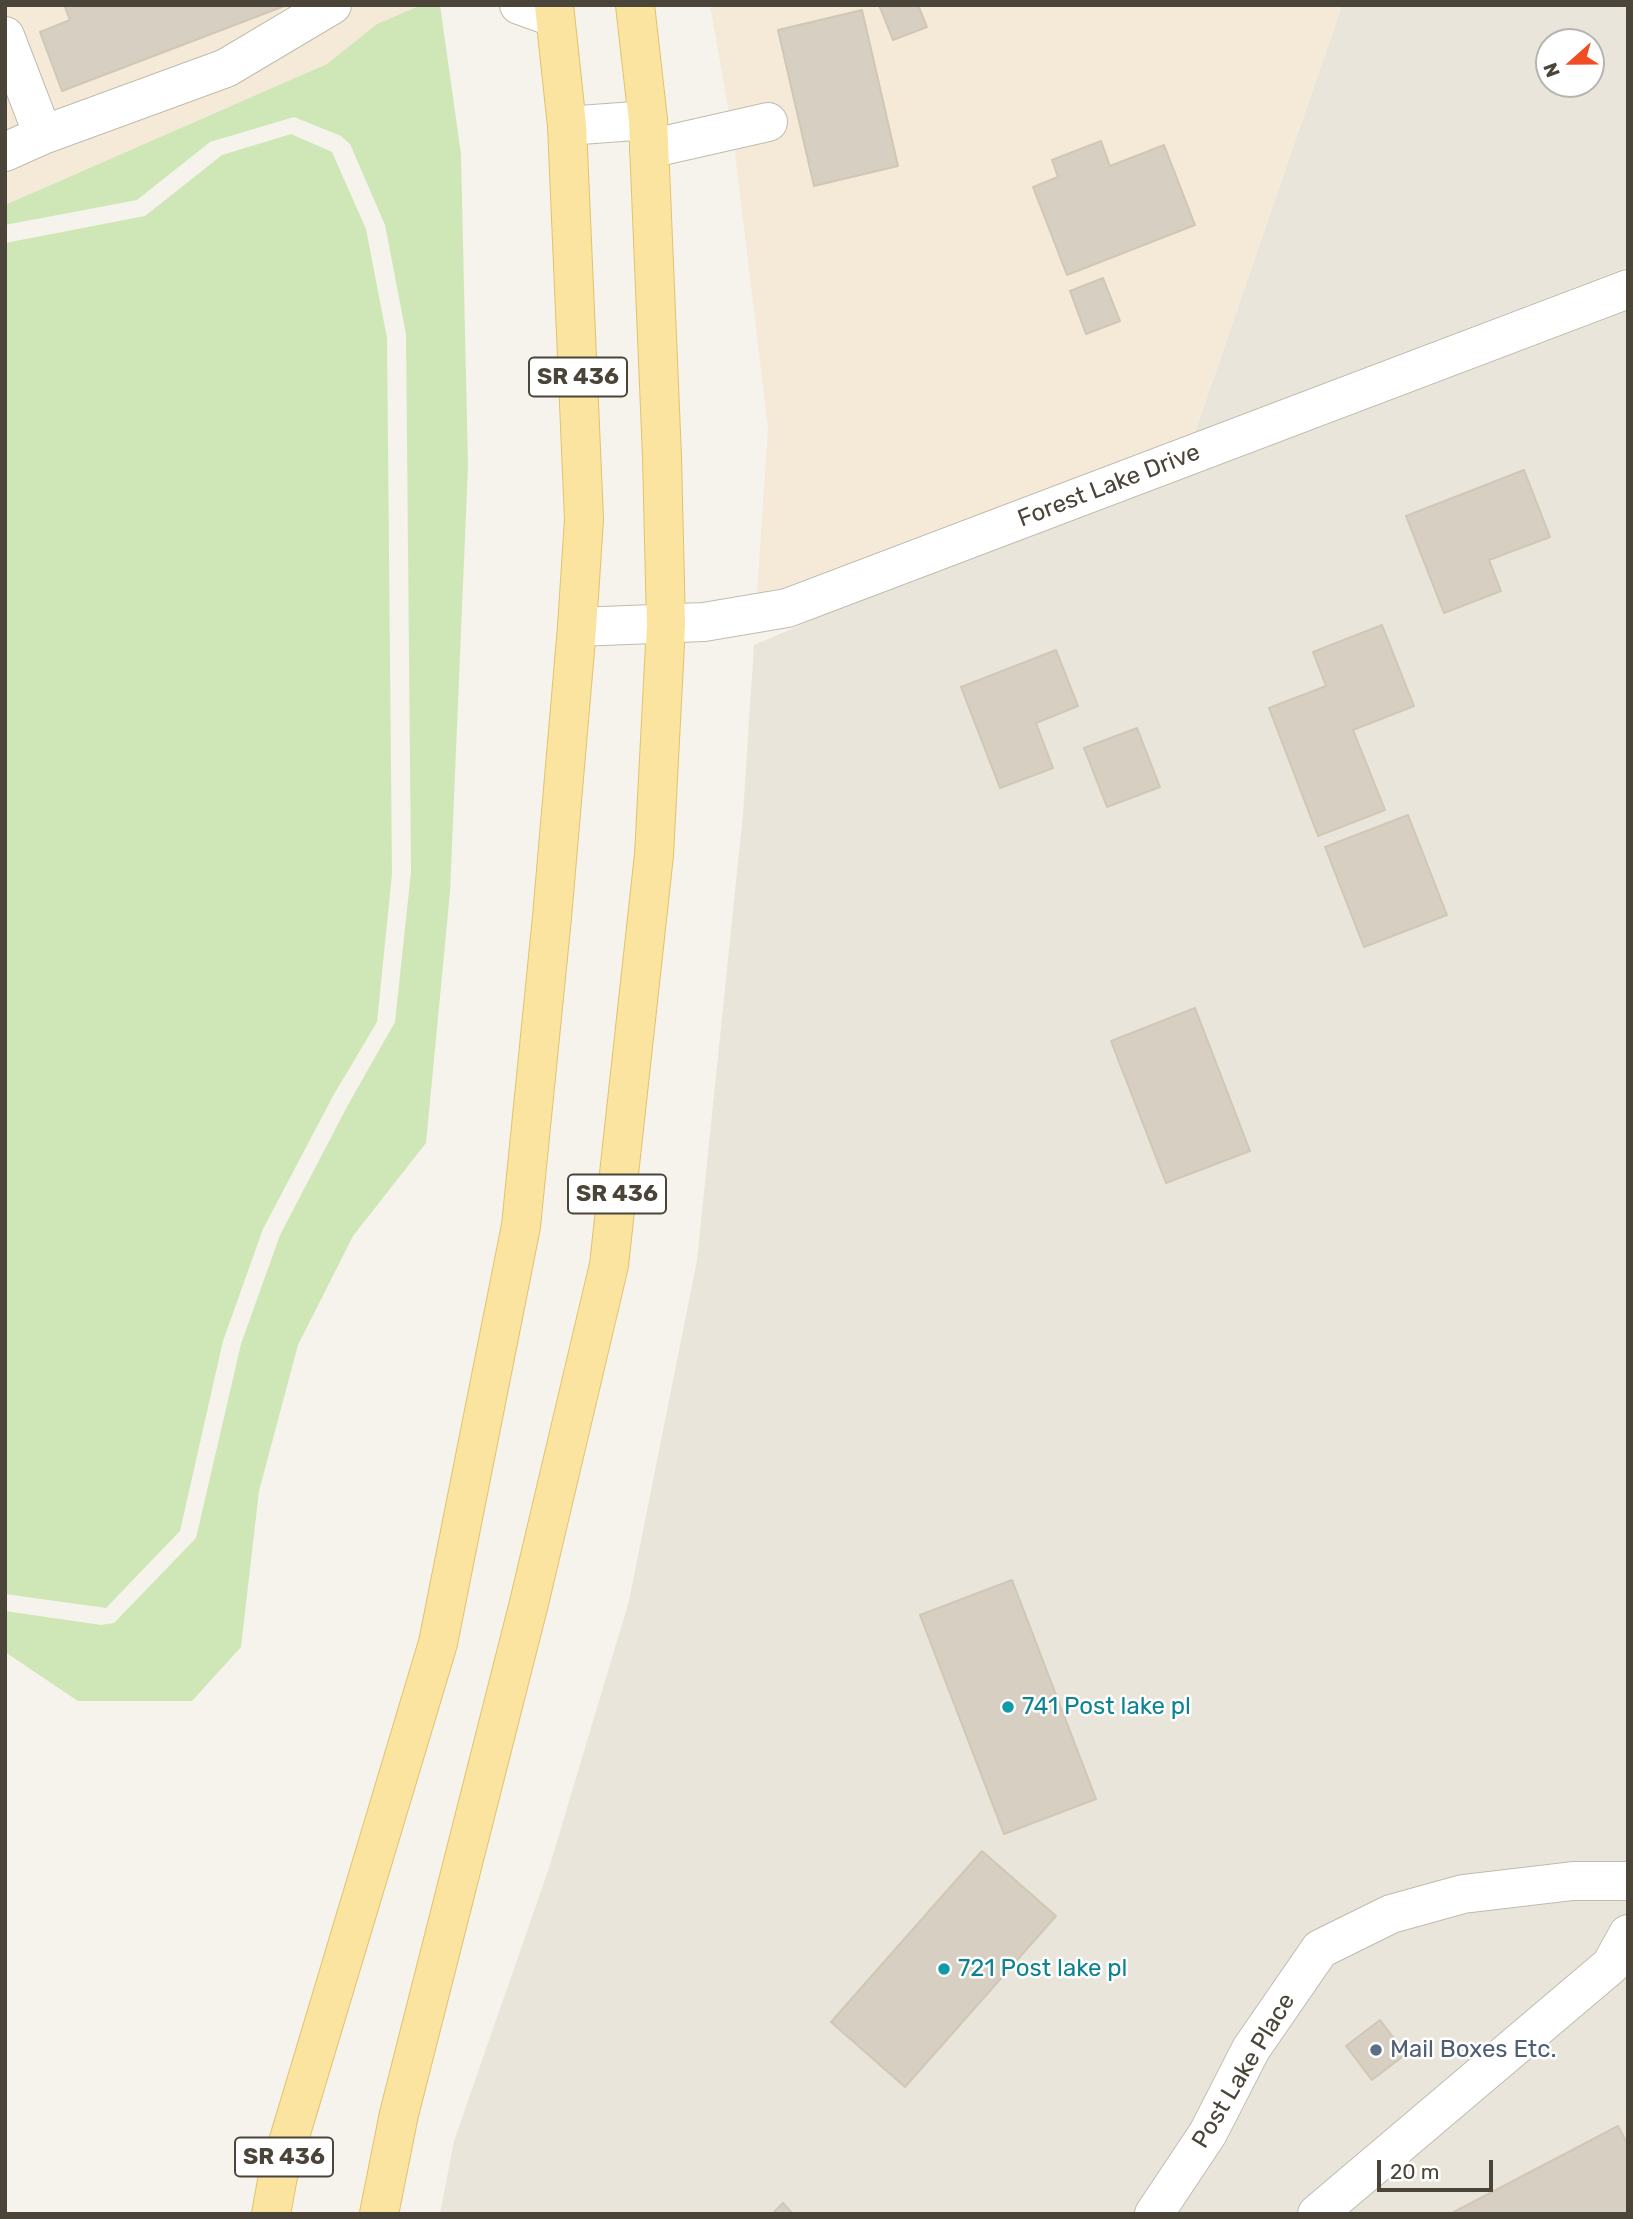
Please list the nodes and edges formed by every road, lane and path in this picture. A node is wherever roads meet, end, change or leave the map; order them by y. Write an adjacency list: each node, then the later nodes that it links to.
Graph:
1 (332, 5): 8 (street)
2 (519, 5): 4 (street)
3 (635, 5): 9 (main road, SR 436)
4 (554, 11): 7 (main road, SR 436)
5 (5, 36): 8 (street)
6 (768, 122): 9 (street)
7 (567, 126): 9 (street); 13 (main road, SR 436)
8 (43, 135): 10 (street)
9 (648, 135): 12 (main road, SR 436)
10 (5, 152)
11 (1628, 289): 12 (street, Forest Lake Drive)
12 (666, 625): 13 (street, Forest Lake Drive); 17 (main road, SR 436)
13 (577, 627): 16 (main road, SR 436)
14 (1628, 1881): 18 (street, Post Lake Place)
15 (1628, 1934): 19 (street)
16 (271, 2214)
17 (379, 2214)
18 (1154, 2214)
19 (1317, 2214)

